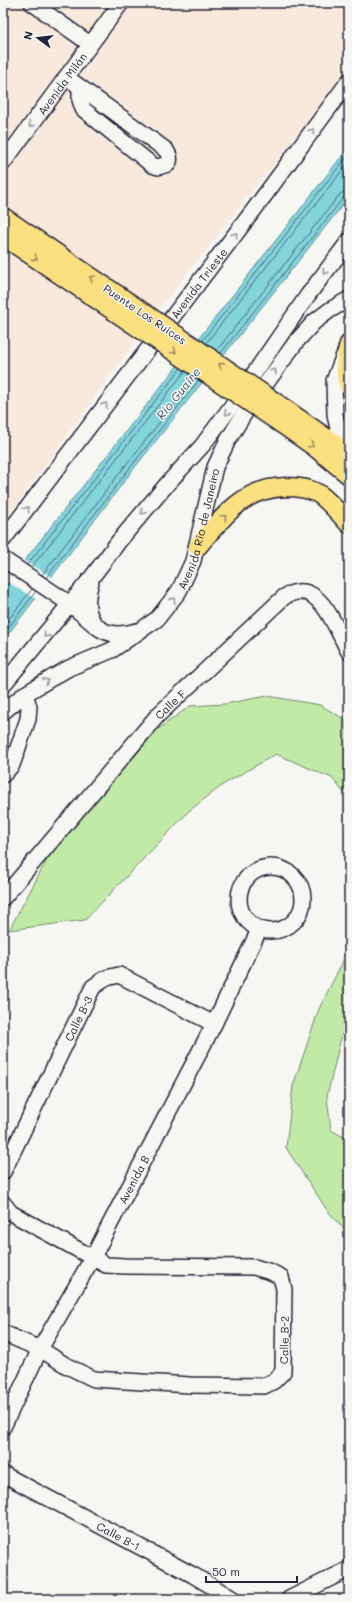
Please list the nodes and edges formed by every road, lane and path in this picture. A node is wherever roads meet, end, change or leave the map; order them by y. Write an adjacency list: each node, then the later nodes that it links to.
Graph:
1 (32, 3): 3 (street)
2 (120, 3): 3 (street, Avenida Milán)
3 (90, 44): 4 (street, Avenida Milán)
4 (66, 77): 6 (street); 7 (street, Avenida Milán, one-way to 7)
5 (349, 81): 17 (street, Avenida Trieste, one-way to 5)
6 (80, 87): 6 (street)
7 (3, 163)
8 (3, 218): 12 (main road, Puente Los Ruices, one-way to 8)
9 (3, 236): 12 (main road, Puente Los Ruices, one-way to 12)
10 (349, 241): 20 (street, one-way to 20)
11 (349, 299): 18 (street, Avenida Río de Janeiro, one-way to 11)
12 (144, 322): 15 (main road, Puente Los Ruices, bridge)
13 (348, 347): 14 (main road); 15 (street)
14 (349, 386)
15 (347, 467)
16 (349, 524): 18 (main road, one-way to 16)
17 (3, 540)
18 (198, 546): 23 (street, Avenida Río de Janeiro, one-way to 18)
19 (3, 559): 21 (street)
20 (92, 577): 21 (street); 22 (street)
21 (70, 604): 22 (street); 25 (street, one-way to 25)
22 (97, 627): 23 (street)
23 (146, 628): 26 (street, Avenida Río de Janeiro, one-way to 23)
24 (349, 652): 29 (street, Calle F)
25 (3, 685)
26 (25, 694): 27 (street, Avenida Río de Janeiro); 28 (street)
27 (3, 712)
28 (3, 774)
29 (3, 898)
30 (259, 930): 30 (street); 31 (street, Avenida B)
31 (214, 1024): 32 (street, Calle B-3); 34 (street, Avenida B)
32 (3, 1172)
33 (3, 1203): 34 (street)
34 (93, 1257): 36 (street, Avenida B); 36 (street, Calle B-2)
35 (3, 1333): 36 (street, Calle B-2)
36 (40, 1349): 37 (street, Avenida B)
37 (3, 1427)
38 (3, 1474): 40 (street, Calle B-1)
39 (349, 1569): 41 (street)
40 (233, 1599)
41 (289, 1599)

